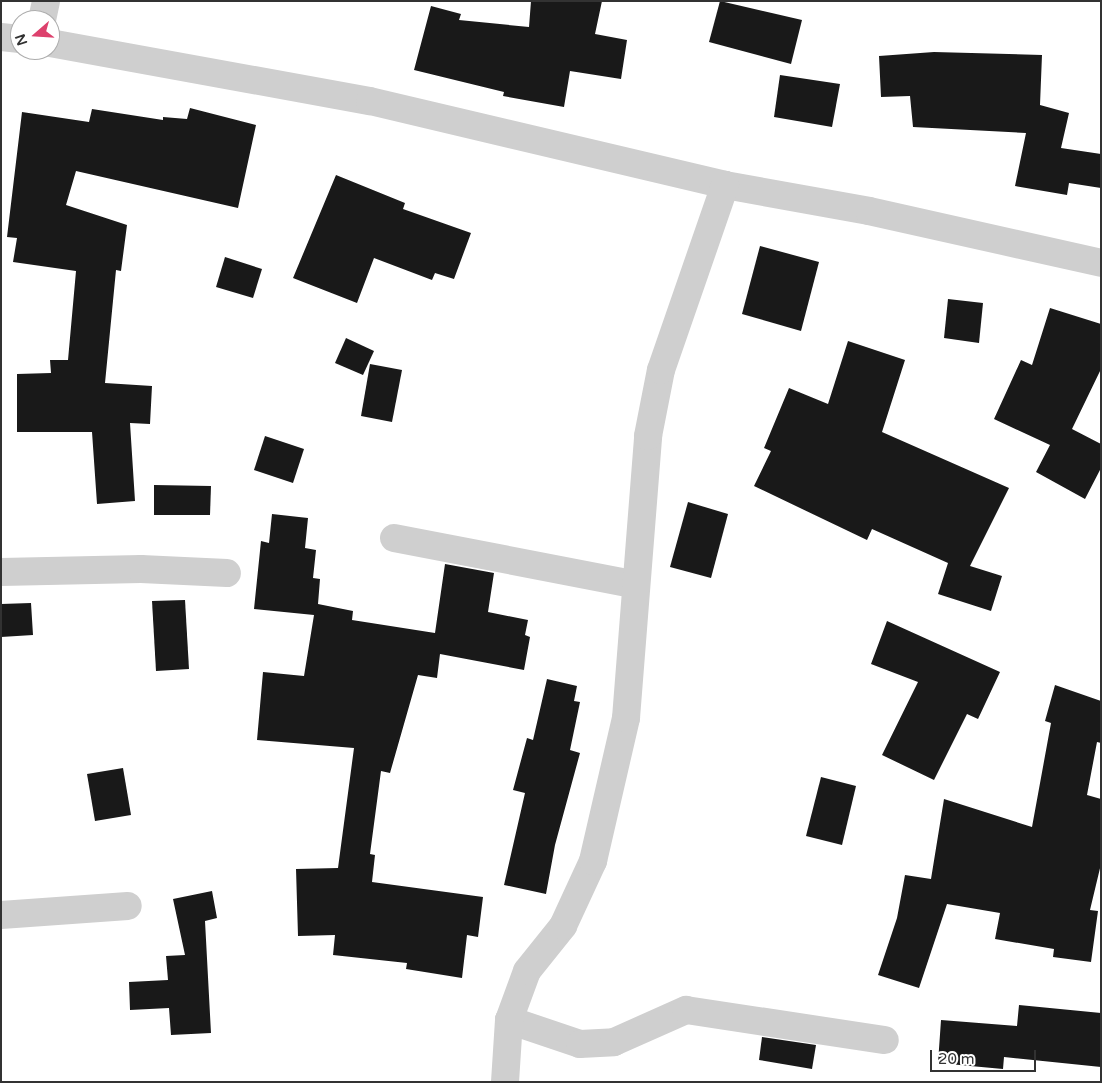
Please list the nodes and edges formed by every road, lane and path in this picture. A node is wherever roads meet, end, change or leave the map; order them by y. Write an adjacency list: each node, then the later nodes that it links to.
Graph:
1 (60, 45): 2 (street)
2 (725, 185): 3 (street); 7 (street)
3 (1101, 263)
4 (394, 538): 7 (street)
5 (1, 572): 6 (street)
6 (227, 572)
7 (634, 584): 10 (street)
8 (128, 906): 9 (street)
9 (1, 915)
10 (509, 1020): 11 (street); 12 (street)
11 (885, 1040)
12 (505, 1082)

